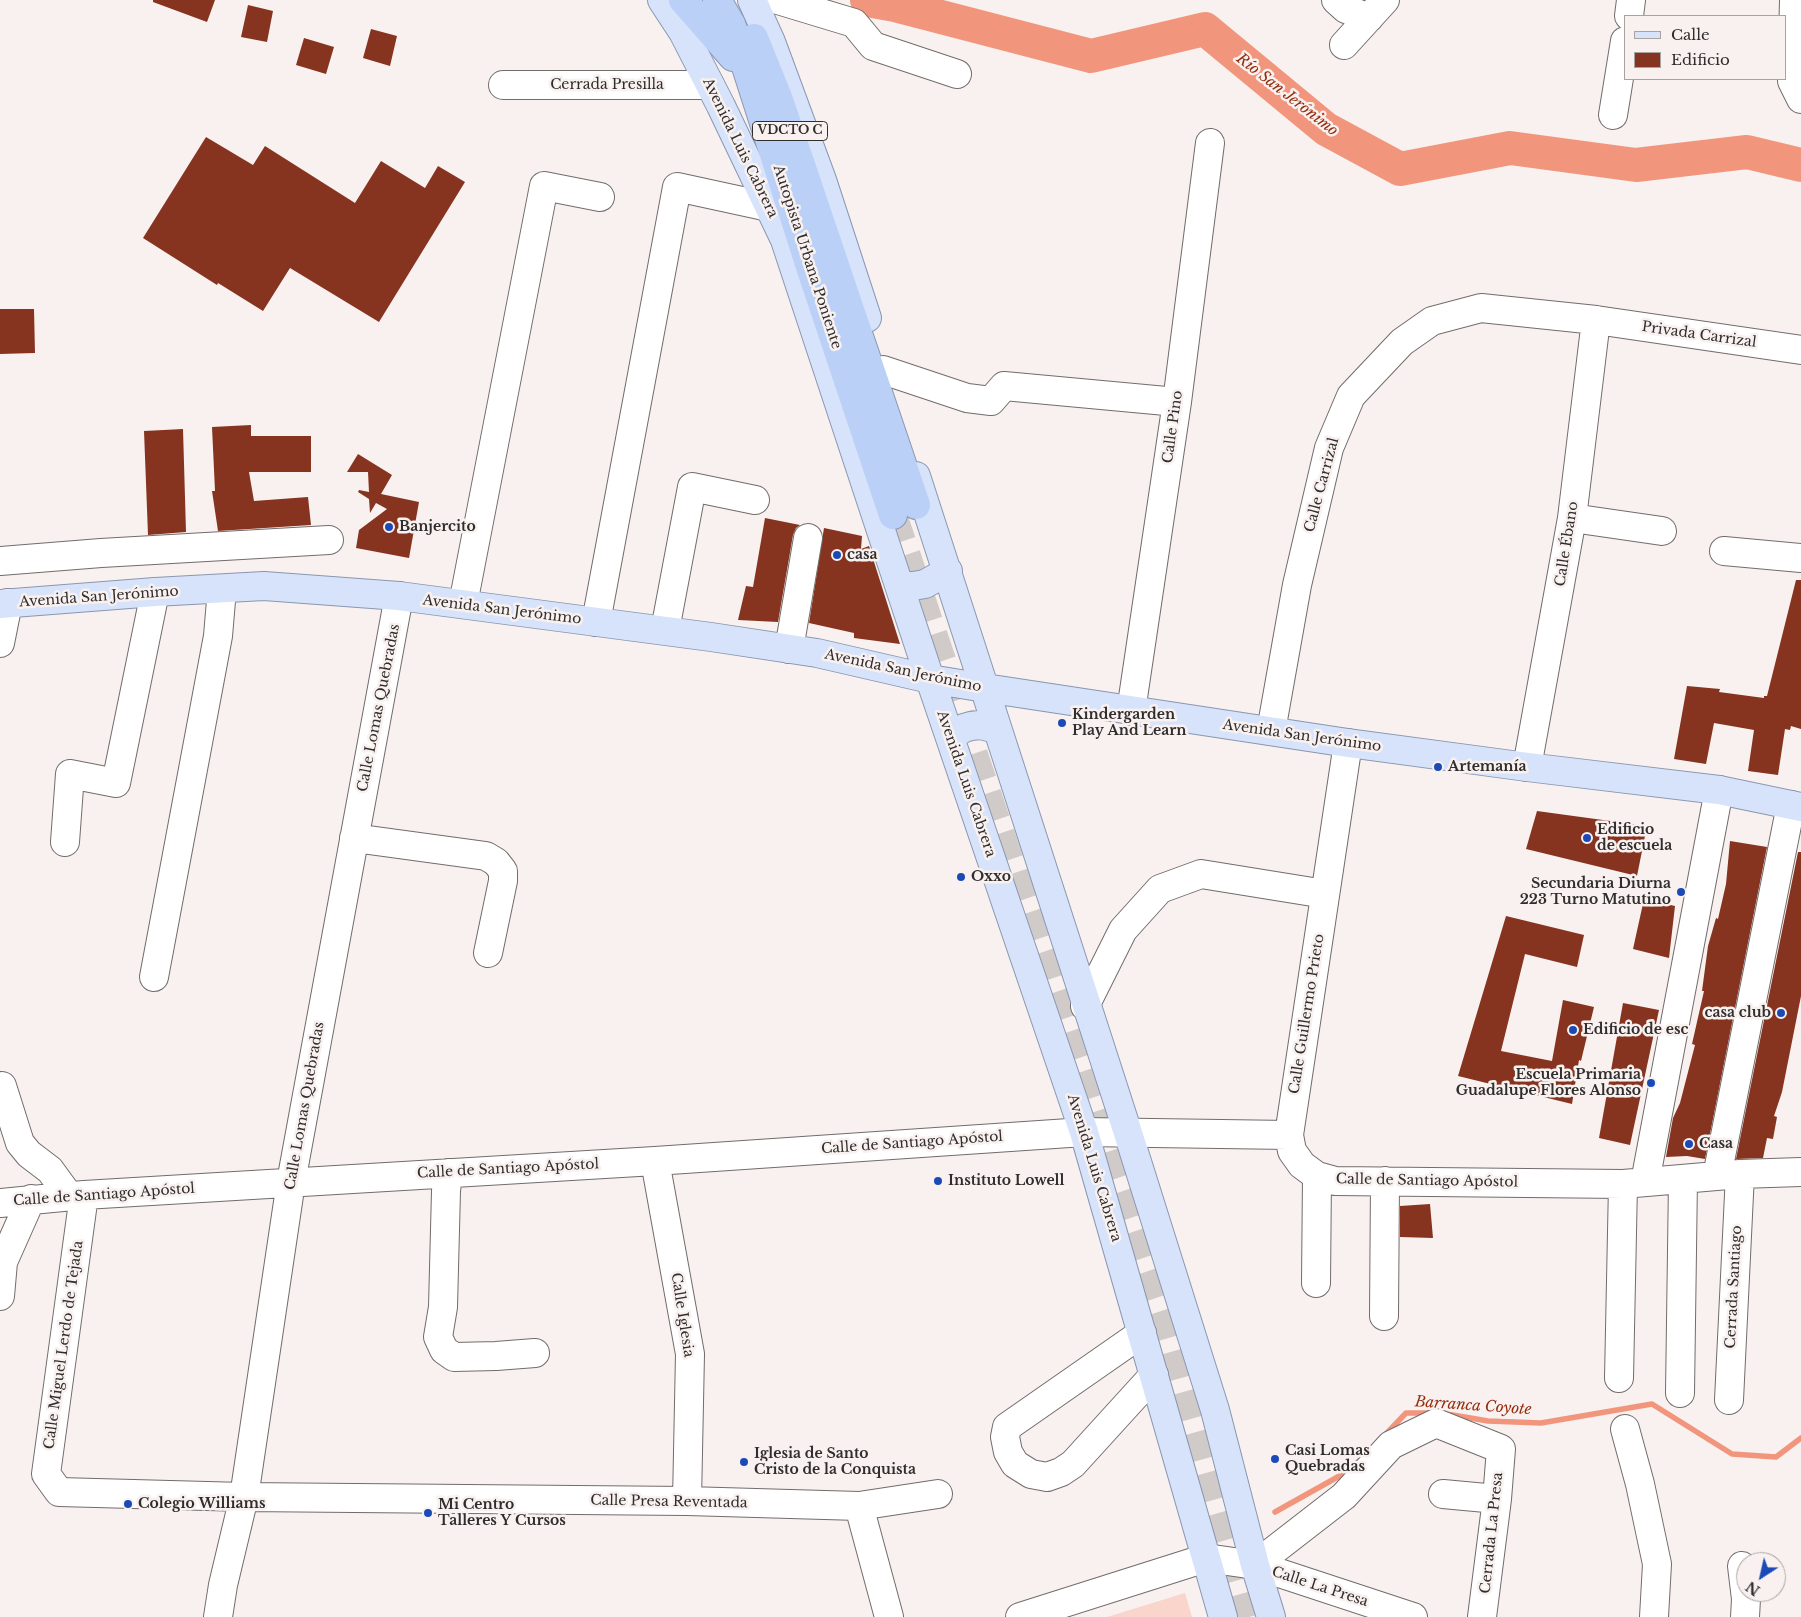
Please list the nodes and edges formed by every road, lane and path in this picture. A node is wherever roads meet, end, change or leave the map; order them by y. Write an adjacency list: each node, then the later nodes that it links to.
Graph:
1 (662, 0): 14 (main road, Avenida Luis Cabrera)
2 (677, 0): 14 (highway)
3 (683, 0): 17 (highway)
4 (697, 0): 17 (highway)
5 (717, 0): 22 (highway, Autopista Urbana Poniente / VDCTO C)
6 (737, 0): 22 (highway, Autopista Urbana Poniente / VDCTO C)
7 (752, 0): 29 (main road)
8 (778, 0): 18 (street)
9 (1336, 0): 12 (street)
10 (1631, 0): 13 (street)
11 (1794, 0): 21 (street)
12 (1377, 9): 15 (street)
13 (1629, 15)
14 (683, 32): 19 (main road, Avenida Luis Cabrera)
15 (1344, 45)
16 (1624, 47): 23 (street)
17 (733, 57): 22 (highway)
18 (957, 74)
19 (710, 85): 20 (street, Cerrada Presilla); 26 (main road, Avenida Luis Cabrera)
20 (503, 86)
21 (1797, 90)
22 (760, 112)
23 (1613, 115)
24 (1210, 143): 30 (street, Calle Pino)
25 (600, 197): 45 (street)
26 (769, 207): 40 (main road, Avenida Luis Cabrera); 46 (street)
27 (1596, 320): 28 (street, Privada Carrizal); 32 (street, Calle Ébano); 54 (street, Calle Carrizal)
28 (1801, 350)
29 (883, 370): 30 (street); 39 (main road)
30 (1177, 402): 52 (street, Calle Pino)
31 (755, 500): 47 (street)
32 (1572, 518): 33 (street); 57 (street, Calle Ébano)
33 (1662, 531)
34 (808, 538): 49 (street)
35 (329, 540): 38 (street)
36 (1724, 551): 37 (street)
37 (1801, 558)
38 (0, 561)
39 (948, 571): 40 (main road); 51 (main road)
40 (900, 586): 50 (main road, Avenida Luis Cabrera)
41 (222, 589): 42 (main road, Avenida San Jerónimo); 43 (main road, Avenida San Jerónimo); 64 (street)
42 (155, 592): 44 (main road, Avenida San Jerónimo); 61 (street)
43 (399, 596): 45 (main road, Avenida San Jerónimo); 60 (street, Calle Lomas Quebradas)
44 (4, 603): 48 (street)
45 (463, 604): 46 (main road, Avenida San Jerónimo)
46 (596, 622): 47 (main road, Avenida San Jerónimo)
47 (665, 630): 49 (main road, Avenida San Jerónimo)
48 (0, 643)
49 (789, 649): 50 (main road, Avenida San Jerónimo)
50 (930, 679): 51 (main road, Avenida San Jerónimo); 55 (main road, Avenida Luis Cabrera)
51 (985, 688): 52 (main road, Avenida San Jerónimo); 53 (main road)
52 (1131, 711): 54 (main road, Avenida San Jerónimo)
53 (997, 729): 55 (main road); 65 (main road)
54 (1271, 731): 56 (main road, Avenida San Jerónimo)
55 (950, 737): 67 (main road, Avenida Luis Cabrera)
56 (1348, 743): 57 (main road, Avenida San Jerónimo); 62 (street, Calle Guillermo Prieto)
57 (1527, 767): 58 (main road, Avenida San Jerónimo)
58 (1719, 790): 59 (main road, Avenida San Jerónimo); 78 (street)
59 (1796, 806): 73 (street, Cerrada Santiago)
60 (354, 838): 63 (street); 77 (street, Calle Lomas Quebradas)
61 (65, 842)
62 (1326, 894): 65 (street); 69 (street, Calle Guillermo Prieto)
63 (488, 953)
64 (154, 977)
65 (1086, 1006): 68 (main road)
66 (2, 1086): 79 (street)
67 (1084, 1132): 68 (street, Calle de Santiago Apóstol); 70 (street, Calle de Santiago Apóstol); 86 (main road, Avenida Luis Cabrera)
68 (1128, 1133): 69 (street, Calle de Santiago Apóstol); 101 (main road)
69 (1289, 1134): 74 (street, Calle de Santiago Apóstol)
70 (654, 1161): 71 (street, Calle de Santiago Apóstol); 98 (street, Calle Iglesia)
71 (448, 1172): 77 (street, Calle de Santiago Apóstol); 87 (street)
72 (1801, 1172): 73 (street, Calle de Santiago Apóstol)
73 (1728, 1175): 75 (street, Calle de Santiago Apóstol); 91 (street, Cerrada Santiago)
74 (1317, 1176): 76 (street, Calle de Santiago Apóstol); 83 (street)
75 (1683, 1179): 78 (street, Calle de Santiago Apóstol); 90 (street)
76 (1385, 1181): 78 (street, Calle de Santiago Apóstol); 85 (street)
77 (291, 1182): 79 (street, Calle de Santiago Apóstol); 96 (street, Calle Lomas Quebradas)
78 (1634, 1183): 89 (street)
79 (77, 1195): 80 (street, Calle de Santiago Apóstol); 93 (street, Calle Miguel Lerdo de Tejada)
80 (31, 1199): 81 (street, Calle de Santiago Apóstol); 82 (street)
81 (0, 1202)
82 (1, 1263): 84 (street)
83 (1316, 1283)
84 (0, 1296)
85 (1384, 1316)
86 (1142, 1333): 88 (main road, Avenida Luis Cabrera); 88 (street)
87 (534, 1353)
88 (1154, 1375): 100 (main road, Avenida Luis Cabrera)
89 (1619, 1378)
90 (1680, 1392)
91 (1729, 1400)
92 (1625, 1429): 110 (street)
93 (59, 1492): 96 (street, Calle Presa Reventada)
94 (938, 1494): 99 (street, Calle Presa Reventada)
95 (1443, 1494): 97 (street)
96 (244, 1497): 98 (street, Calle Presa Reventada); 103 (street, Calle Lomas Quebradas)
97 (1497, 1499): 101 (street, Cerrada La Presa); 109 (street, Cerrada La Presa)
98 (687, 1501): 99 (street, Calle Presa Reventada)
99 (859, 1506): 104 (street)
100 (1206, 1558): 101 (street); 105 (street); 106 (main road, Avenida Luis Cabrera)
101 (1255, 1566): 107 (main road); 108 (street, Calle La Presa)
102 (1746, 1602): 111 (street)
103 (218, 1617)
104 (888, 1617)
105 (1020, 1617)
106 (1223, 1617)
107 (1271, 1617)
108 (1413, 1617)
109 (1482, 1617)
110 (1654, 1617)
111 (1745, 1617)

